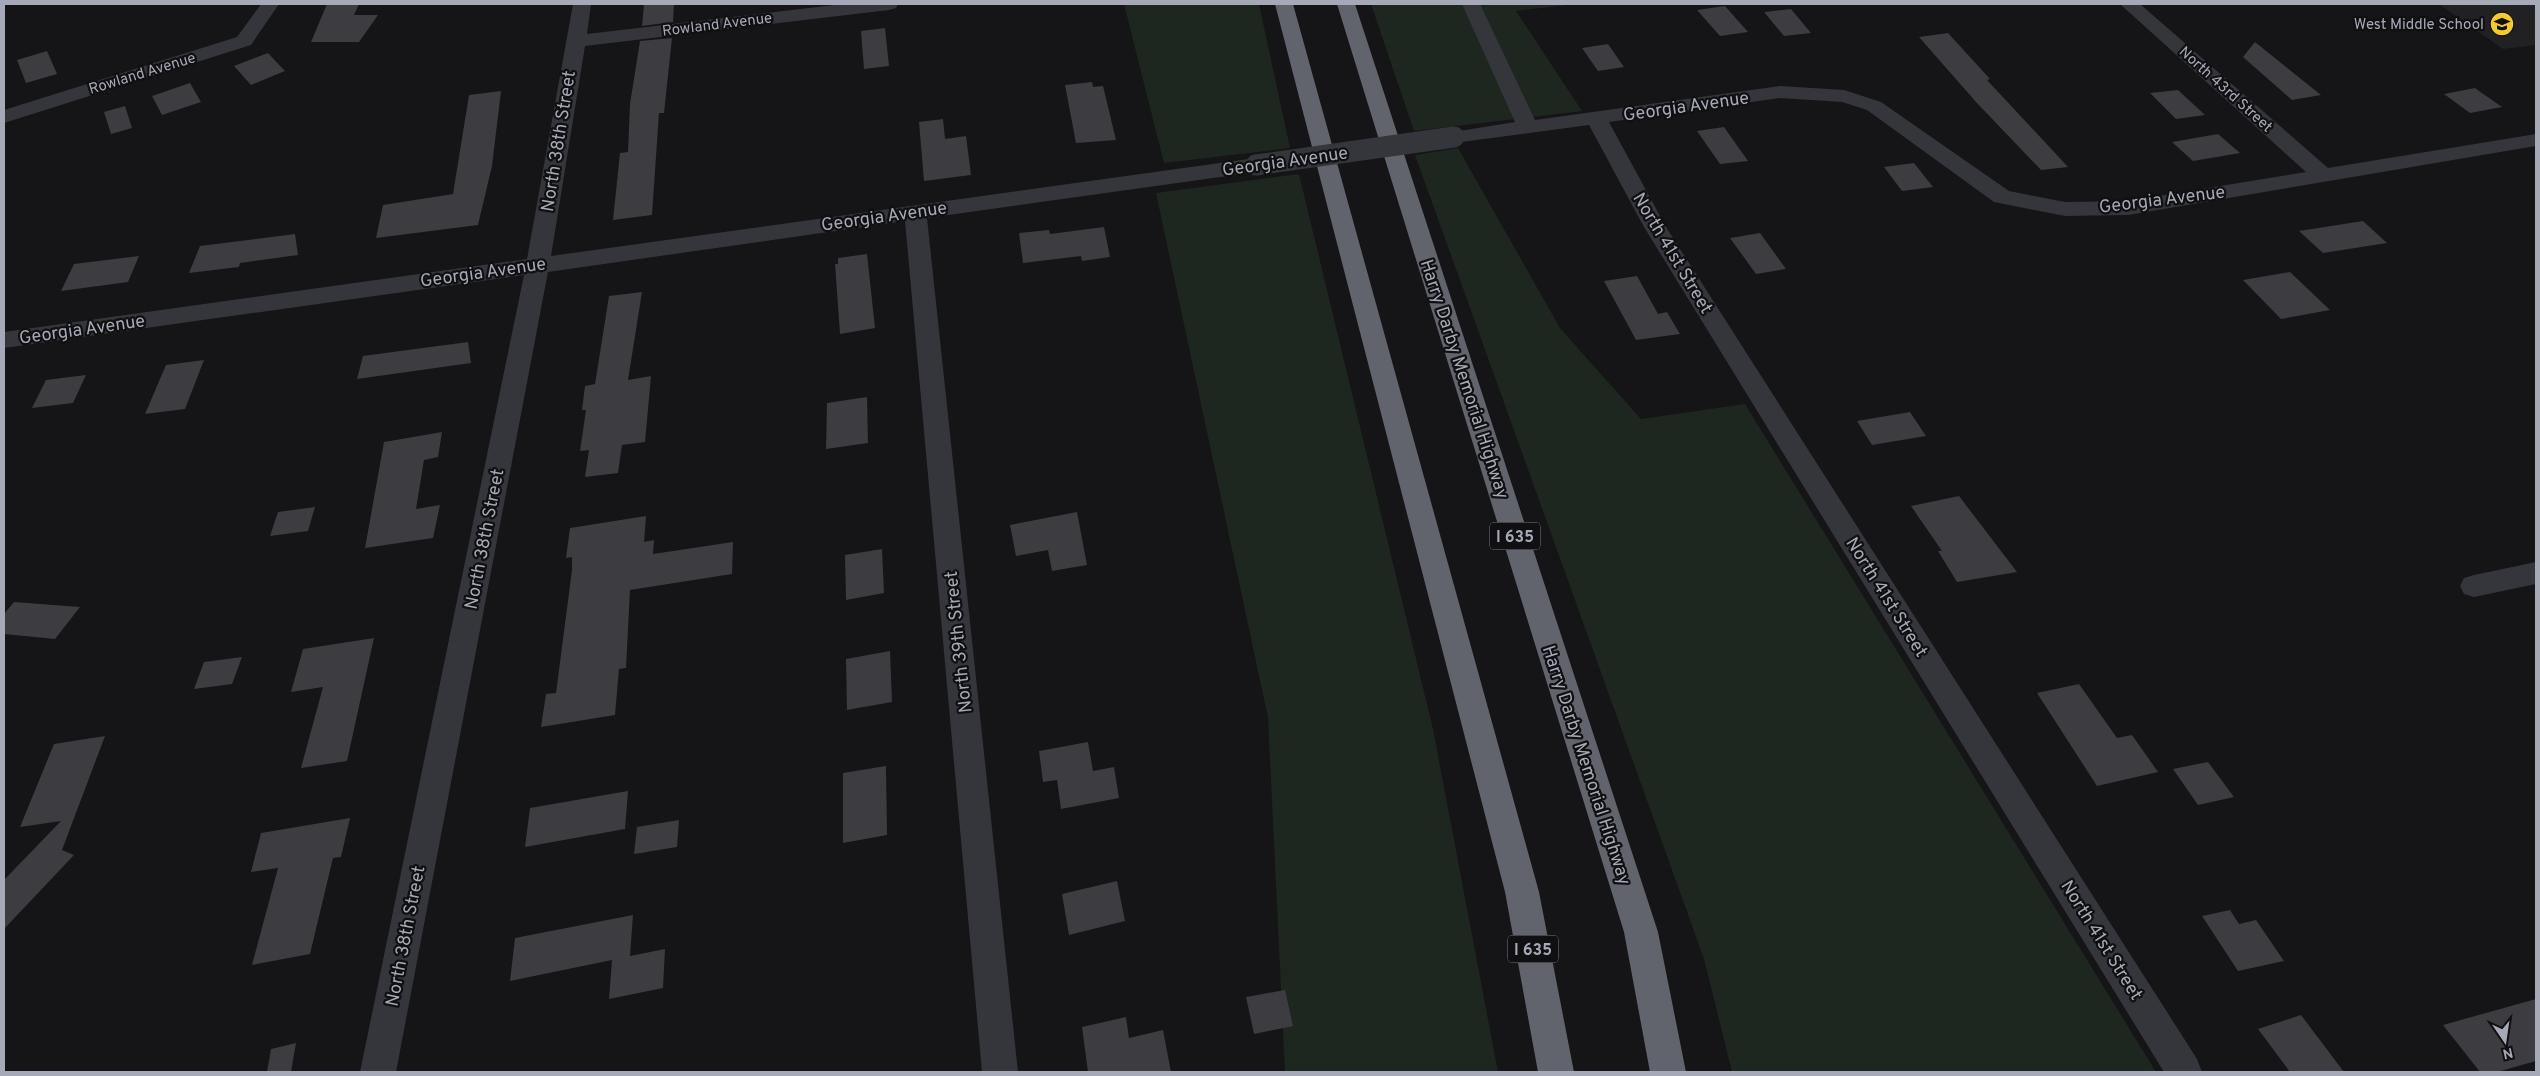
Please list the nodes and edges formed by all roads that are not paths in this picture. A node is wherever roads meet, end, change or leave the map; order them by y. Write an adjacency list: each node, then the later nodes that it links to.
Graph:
1 (582, 4): 8 (street, North 38th Street)
2 (889, 4): 8 (street, Rowland Avenue)
3 (1284, 4): 21 (highway, I 635)
4 (1346, 4): 22 (highway, Harry Darby Memorial Highway / I 635)
5 (1471, 4): 11 (street)
6 (2129, 4): 13 (street, North 43rd Street)
7 (269, 7): 9 (street, Rowland Avenue)
8 (574, 41): 15 (street, North 38th Street)
9 (4, 117)
10 (1596, 118): 11 (street, Georgia Avenue); 13 (street, Georgia Avenue); 23 (street, North 41st Street)
11 (1528, 127): 14 (street, Georgia Avenue, bridge)
12 (2536, 140): 13 (street, Georgia Avenue)
13 (2323, 175)
14 (915, 212): 15 (street, Georgia Avenue); 20 (street, North 39th Street)
15 (538, 264): 16 (street, Georgia Avenue); 19 (street, North 38th Street)
16 (4, 340)
17 (2536, 573): 18 (street)
18 (2474, 586)
19 (378, 1072)
20 (1000, 1072)
21 (1556, 1072)
22 (1668, 1072)
23 (2184, 1072)

